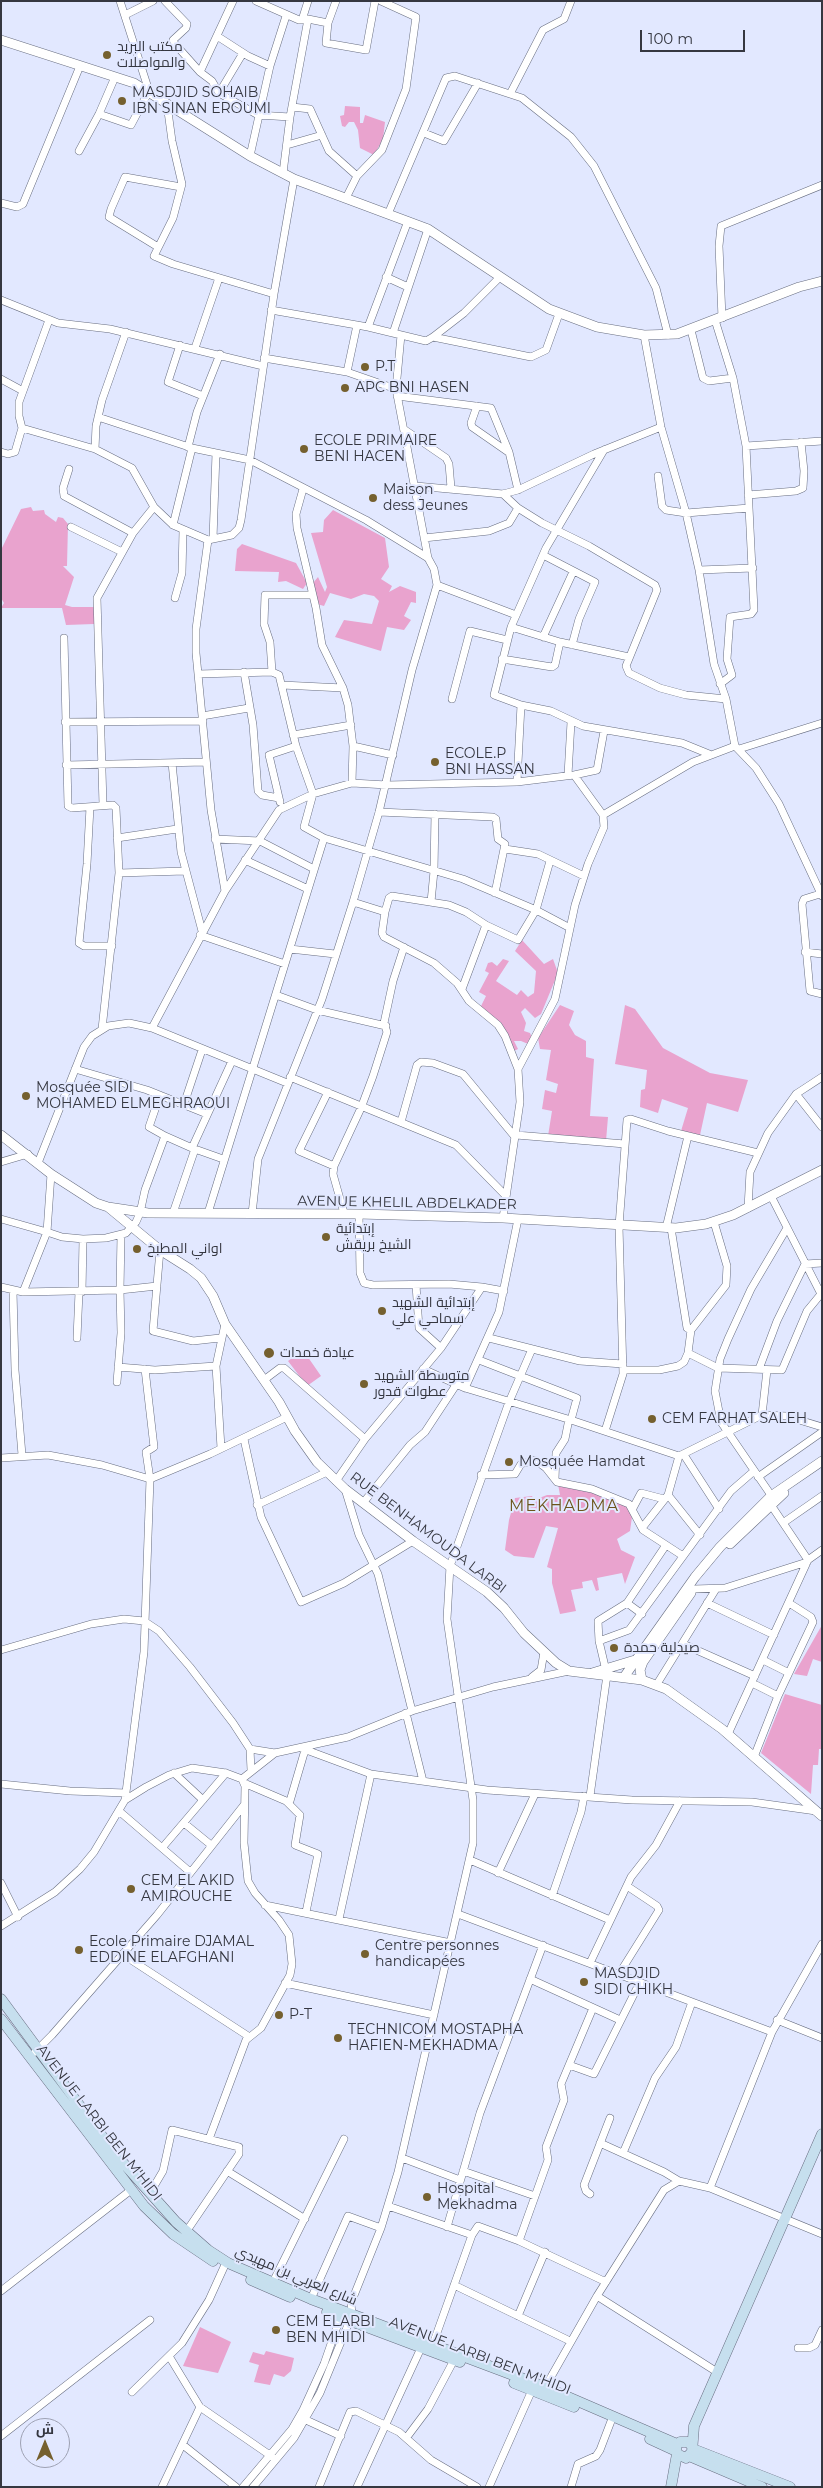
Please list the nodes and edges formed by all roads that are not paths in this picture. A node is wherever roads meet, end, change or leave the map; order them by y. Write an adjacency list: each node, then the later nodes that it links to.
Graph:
1 (120, 1): 13 (street)
2 (153, 1): 13 (street)
3 (165, 1): 22 (street)
4 (233, 1): 17 (street)
5 (256, 1): 12 (street)
6 (308, 1): 15 (street)
7 (326, 1): 11 (street)
8 (375, 1): 16 (street)
9 (381, 1): 39 (street)
10 (571, 1): 27 (street)
11 (335, 3): 16 (street)
12 (265, 4): 14 (street)
13 (125, 14): 25 (street)
14 (286, 16): 15 (street); 21 (street)
15 (305, 20): 16 (street); 29 (street)
16 (328, 23)
17 (217, 36): 19 (street); 22 (street)
18 (1, 40): 20 (street)
19 (243, 53): 21 (street); 26 (street)
20 (80, 66): 23 (street); 44 (street)
21 (270, 66): 31 (street)
22 (200, 72): 26 (street)
23 (114, 77): 25 (street); 30 (street)
24 (478, 83): 27 (street); 33 (street); 33 (street)
25 (149, 91): 28 (street); 30 (street)
26 (220, 93): 31 (street)
27 (510, 94): 66 (street)
28 (167, 104): 37 (street); 42 (street)
29 (292, 108): 32 (street); 34 (street)
30 (99, 114): 36 (street)
31 (258, 115): 32 (street); 37 (street)
32 (290, 117): 35 (street)
33 (424, 133): 45 (street)
34 (322, 136): 35 (street); 39 (street)
35 (287, 145): 38 (street)
36 (79, 151)
37 (250, 156): 38 (street)
38 (283, 173): 40 (street)
39 (357, 176): 43 (street)
40 (294, 179): 43 (street); 54 (street)
41 (822, 185): 58 (street)
42 (181, 187): 48 (street); 48 (street)
43 (346, 198): 45 (street)
44 (1, 203)
45 (388, 214): 46 (street)
46 (408, 221): 47 (street); 49 (street)
47 (428, 229): 51 (street); 53 (street)
48 (158, 247): 50 (street)
49 (386, 277): 53 (street); 61 (street)
50 (219, 278): 54 (street); 69 (street)
51 (499, 278): 57 (street); 67 (street)
52 (822, 281): 58 (street)
53 (408, 287): 64 (street)
54 (274, 294): 56 (street)
55 (1, 300): 59 (street)
56 (271, 310): 60 (street); 71 (street)
57 (559, 314): 65 (street); 67 (street)
58 (718, 319): 62 (street); 73 (street)
59 (49, 320): 63 (street); 75 (street)
60 (357, 325): 61 (street); 72 (street)
61 (368, 327): 64 (street)
62 (691, 330): 66 (street); 73 (street)
63 (126, 332): 68 (street); 79 (street)
64 (397, 334): 67 (street); 76 (street)
65 (644, 335): 66 (street); 80 (street)
66 (668, 335)
67 (433, 337)
68 (180, 345): 69 (street); 77 (street)
69 (196, 348): 70 (street)
70 (220, 354): 71 (street); 77 (street)
71 (264, 362): 72 (street); 92 (street)
72 (347, 372): 76 (street)
73 (733, 378): 85 (street)
74 (1, 379): 75 (street)
75 (23, 391): 81 (street)
76 (396, 393): 78 (street); 82 (street)
77 (204, 396): 86 (street)
78 (477, 406): 90 (street); 90 (street)
79 (98, 417): 86 (street); 87 (street)
80 (660, 427): 88 (street); 104 (street)
81 (22, 428): 87 (street); 89 (street)
82 (405, 430): 95 (street); 96 (street)
83 (822, 441): 84 (street)
84 (801, 442): 85 (street); 100 (street)
85 (746, 446): 100 (street)
86 (190, 448): 91 (street); 105 (street)
87 (94, 449): 101 (street)
88 (604, 450): 98 (street); 108 (street)
89 (1, 452)
90 (509, 452): 98 (street)
91 (216, 453): 92 (street); 111 (street)
92 (250, 460): 97 (street); 111 (street)
93 (69, 469): 109 (street)
94 (658, 476): 104 (street)
95 (416, 486): 96 (street); 110 (street)
96 (451, 488): 99 (street)
97 (303, 489): 114 (street); 119 (street)
98 (518, 490): 99 (street)
99 (503, 494): 102 (street)
100 (748, 495): 103 (street)
101 (154, 507): 105 (street); 109 (street)
102 (518, 508): 108 (street); 110 (street)
103 (749, 508): 104 (street); 115 (street)
104 (686, 513): 116 (street)
105 (173, 525): 107 (street)
106 (71, 527): 112 (street)
107 (183, 530): 111 (street); 120 (street)
108 (555, 530): 113 (street); 128 (street)
109 (133, 533): 112 (street)
110 (424, 538): 114 (street)
111 (211, 539): 132 (street)
112 (122, 552): 142 (street)
113 (543, 555): 117 (street); 121 (street)
114 (428, 558): 118 (street)
115 (753, 568): 116 (street); 133 (street)
116 (699, 570): 133 (street)
117 (573, 572): 123 (street); 127 (street)
118 (436, 585): 121 (street); 152 (street)
119 (312, 595): 131 (street); 135 (street)
120 (175, 598)
121 (516, 615): 122 (street)
122 (511, 627): 123 (street); 125 (street)
123 (543, 637): 126 (street)
124 (64, 638): 141 (street)
125 (507, 640): 129 (street); 136 (street)
126 (560, 642): 127 (street); 129 (street)
127 (572, 645): 128 (street)
128 (629, 657): 137 (street)
129 (502, 659): 138 (street)
130 (244, 672): 131 (street); 132 (street); 139 (street)
131 (272, 672): 134 (street)
132 (198, 674): 140 (street)
133 (720, 684): 137 (street)
134 (282, 685): 135 (street); 147 (street)
135 (343, 688): 145 (street)
136 (452, 699)
137 (726, 699): 150 (street)
138 (521, 705): 143 (street); 158 (street)
139 (249, 708): 140 (street); 162 (street)
140 (203, 718): 142 (street); 153 (street)
141 (65, 722): 142 (street); 156 (street)
142 (100, 722): 155 (street)
143 (571, 722): 146 (street); 157 (street)
144 (822, 723): 150 (street)
145 (351, 725): 147 (street); 149 (street)
146 (604, 731): 151 (street); 157 (street)
147 (293, 735): 148 (street)
148 (296, 746): 161 (street); 162 (street)
149 (354, 746): 152 (street); 159 (street)
150 (737, 747): 151 (street); 186 (street)
151 (709, 754): 168 (street)
152 (393, 755): 160 (street)
153 (206, 762): 154 (street); 172 (street)
154 (172, 763): 155 (street); 169 (street)
155 (100, 764): 156 (street); 163 (street)
156 (66, 765): 164 (street)
157 (571, 775): 158 (street); 168 (street)
158 (517, 782): 160 (street)
159 (352, 783): 160 (street); 161 (street)
160 (387, 785): 166 (street)
161 (314, 794): 165 (street); 171 (street)
162 (279, 798): 165 (street)
163 (103, 805): 164 (street); 170 (street)
164 (90, 807): 194 (street)
165 (282, 807): 173 (street)
166 (380, 812): 167 (street); 175 (street)
167 (435, 814): 174 (street); 180 (street)
168 (603, 815): 182 (street)
169 (177, 829): 170 (street); 179 (street)
170 (117, 838): 181 (street)
171 (324, 838): 175 (street); 178 (street)
172 (215, 839): 173 (street); 184 (street)
173 (260, 841): 176 (street); 178 (street)
174 (505, 849): 177 (street); 185 (street)
175 (369, 851): 180 (street); 187 (street)
176 (245, 860): 183 (street); 184 (street)
177 (550, 861): 182 (street); 189 (street)
178 (314, 869): 183 (street)
179 (185, 871): 181 (street); 193 (street)
180 (434, 871): 185 (street); 188 (street)
181 (119, 873): 194 (street)
182 (584, 876): 192 (street)
183 (308, 890): 196 (street)
184 (225, 891): 193 (street)
185 (496, 892): 189 (street)
186 (821, 895): 197 (street)
187 (353, 902): 190 (street); 198 (street)
188 (430, 902): 190 (street); 191 (street)
189 (536, 910): 191 (street); 192 (street)
190 (385, 912): 195 (street)
191 (486, 925): 201 (street)
192 (570, 928): 211 (street)
193 (201, 933): 200 (street); 206 (street)
194 (112, 946): 207 (street)
195 (404, 947): 201 (street); 205 (street)
196 (290, 949): 198 (street); 200 (street)
197 (805, 952): 199 (street); 202 (street)
198 (335, 954): 204 (street)
199 (822, 954)
200 (285, 964): 203 (street)
201 (462, 989): 211 (street)
202 (822, 994)
203 (276, 995): 204 (street); 212 (street)
204 (317, 1010): 205 (street); 214 (street)
205 (386, 1026): 219 (street)
206 (152, 1028): 207 (street); 208 (street)
207 (102, 1029): 210 (street)
208 (202, 1050): 209 (street); 218 (street)
209 (232, 1061): 212 (street); 220 (street)
210 (75, 1069): 217 (street); 233 (street)
211 (518, 1069): 225 (street)
212 (254, 1070): 214 (street); 231 (street)
213 (822, 1077): 216 (street)
214 (288, 1080): 215 (street); 245 (street)
215 (328, 1092): 219 (street); 234 (street)
216 (796, 1094): 222 (street); 229 (street)
217 (160, 1095): 218 (street); 224 (street)
218 (184, 1104): 220 (street)
219 (362, 1108): 221 (street); 234 (street)
220 (206, 1114): 228 (street)
221 (401, 1122): 225 (street); 237 (street)
222 (822, 1127)
223 (1, 1135): 230 (street, AVENUE KHELIL ABDELKADER)
224 (165, 1136): 228 (street); 241 (street)
225 (516, 1136): 227 (street); 237 (street)
226 (688, 1136): 227 (street); 229 (street); 253 (street)
227 (625, 1144): 251 (street)
228 (194, 1148): 231 (street); 242 (street)
229 (758, 1153): 240 (street)
230 (28, 1154): 232 (street); 233 (street, AVENUE KHELIL ABDELKADER)
231 (223, 1160): 243 (street)
232 (1, 1162)
233 (38, 1163): 236 (street, AVENUE KHELIL ABDELKADER)
234 (334, 1166): 244 (street)
235 (822, 1170): 238 (street, AVENUE KHELIL ABDELKADER)
236 (51, 1174): 239 (street, AVENUE KHELIL ABDELKADER); 255 (street)
237 (506, 1196): 247 (street)
238 (771, 1196): 240 (street, AVENUE KHELIL ABDELKADER); 254 (street)
239 (108, 1208): 241 (street, AVENUE KHELIL ABDELKADER); 252 (street, RUE BENHAMOUDA LARBI)
240 (748, 1208): 250 (street, AVENUE KHELIL ABDELKADER)
241 (140, 1213): 242 (street, AVENUE KHELIL ABDELKADER); 252 (street)
242 (173, 1213): 243 (street, AVENUE KHELIL ABDELKADER)
243 (208, 1213): 245 (street, AVENUE KHELIL ABDELKADER)
244 (344, 1213): 245 (street, AVENUE KHELIL ABDELKADER); 246 (street, AVENUE KHELIL ABDELKADER)
245 (252, 1214)
246 (359, 1214): 247 (street, AVENUE KHELIL ABDELKADER); 261 (street)
247 (503, 1218): 249 (street, AVENUE KHELIL ABDELKADER)
248 (1, 1219): 255 (street)
249 (518, 1220): 251 (street, AVENUE KHELIL ABDELKADER); 267 (street)
250 (714, 1222): 253 (street, AVENUE KHELIL ABDELKADER); 272 (street)
251 (619, 1226): 253 (street, AVENUE KHELIL ABDELKADER); 282 (street)
252 (132, 1228): 256 (street); 258 (street, RUE BENHAMOUDA LARBI)
253 (668, 1228): 272 (street)
254 (787, 1228): 260 (street); 283 (street)
255 (47, 1232): 257 (street); 268 (street)
256 (121, 1234): 257 (street); 265 (street)
257 (84, 1239): 269 (street)
258 (160, 1250): 262 (street); 271 (street, RUE BENHAMOUDA LARBI)
259 (822, 1263): 260 (street)
260 (805, 1264): 270 (street); 286 (street)
261 (416, 1285): 264 (street); 276 (street)
262 (157, 1286): 265 (street); 274 (street)
263 (1, 1287): 266 (street)
264 (482, 1287): 267 (street); 276 (street)
265 (120, 1290): 269 (street); 281 (street)
266 (13, 1291): 268 (street); 303 (street)
267 (504, 1291): 275 (street)
268 (23, 1292): 269 (street)
269 (80, 1292): 273 (street)
270 (821, 1295): 286 (street)
271 (225, 1324): 274 (street); 288 (street, RUE BENHAMOUDA LARBI)
272 (691, 1330): 278 (street)
273 (77, 1338)
274 (220, 1338): 280 (street)
275 (489, 1338): 277 (street); 279 (street)
276 (441, 1348): 285 (street)
277 (532, 1349): 282 (street); 287 (street)
278 (688, 1353): 282 (street); 283 (street)
279 (479, 1360): 287 (street); 291 (street)
280 (216, 1366): 284 (street); 302 (street)
281 (118, 1367): 284 (street); 289 (street)
282 (623, 1367): 297 (street)
283 (718, 1368): 286 (street); 298 (street)
284 (145, 1369): 311 (street)
285 (424, 1369): 290 (street); 301 (street)
286 (763, 1369): 293 (street)
287 (521, 1374): 292 (street); 295 (street)
288 (264, 1380): 294 (street, RUE BENHAMOUDA LARBI); 301 (street)
289 (117, 1382)
290 (456, 1385): 291 (street); 318 (street)
291 (465, 1388): 292 (street)
292 (509, 1402): 295 (street); 310 (street)
293 (762, 1414): 296 (street); 298 (street)
294 (287, 1417): 300 (street); 308 (street, RUE BENHAMOUDA LARBI)
295 (570, 1420): 297 (street); 312 (street)
296 (822, 1427)
297 (605, 1431): 304 (street)
298 (729, 1432): 304 (street); 309 (street)
299 (822, 1432): 309 (street)
300 (244, 1439): 302 (street); 319 (street)
301 (365, 1440): 313 (street)
302 (221, 1448): 311 (street)
303 (22, 1455): 305 (street); 311 (street)
304 (681, 1456): 316 (street); 321 (street)
305 (1, 1458)
306 (822, 1461): 317 (street)
307 (822, 1467): 317 (street)
308 (327, 1472): 313 (street, RUE BENHAMOUDA LARBI); 319 (street)
309 (756, 1474): 317 (street); 321 (street)
310 (481, 1475): 312 (street); 331 (street)
311 (150, 1479): 338 (street)
312 (555, 1480): 320 (street)
313 (336, 1481): 314 (street, RUE BENHAMOUDA LARBI)
314 (344, 1489): 318 (street, RUE BENHAMOUDA LARBI); 330 (street)
315 (822, 1496): 322 (street)
316 (666, 1497): 320 (street); 323 (street); 324 (street)
317 (772, 1500): 322 (street); 332 (street); 344 (street)
318 (363, 1503): 325 (street, RUE BENHAMOUDA LARBI)
319 (257, 1505): 330 (street)
320 (633, 1508): 323 (street)
321 (719, 1510): 324 (street)
322 (783, 1523): 329 (street)
323 (642, 1528): 326 (street)
324 (700, 1535): 328 (street)
325 (413, 1541): 330 (street); 331 (street, RUE BENHAMOUDA LARBI)
326 (666, 1545): 328 (street); 334 (street)
327 (822, 1550): 329 (street)
328 (683, 1556): 337 (street)
329 (808, 1561): 333 (street); 336 (street)
330 (374, 1565): 356 (street)
331 (450, 1566): 343 (street, RUE BENHAMOUDA LARBI); 355 (street)
332 (694, 1589): 333 (street); 352 (street)
333 (716, 1589): 335 (street)
334 (627, 1602): 337 (street); 340 (street)
335 (707, 1603): 339 (street); 341 (street)
336 (788, 1604): 339 (street); 348 (street)
337 (642, 1614): 340 (street)
338 (144, 1621): 342 (street); 358 (street); 372 (street)
339 (774, 1635): 345 (street)
340 (599, 1641): 347 (street)
341 (683, 1644): 351 (street); 353 (street)
342 (1, 1650)
343 (544, 1652): 346 (street, RUE BENHAMOUDA LARBI); 350 (street)
344 (635, 1660): 347 (street); 349 (street)
345 (763, 1660): 348 (street); 351 (street)
346 (569, 1671): 347 (street, RUE BENHAMOUDA LARBI); 350 (street)
347 (606, 1671): 349 (street); 371 (street)
348 (789, 1673): 354 (street)
349 (624, 1677): 352 (street)
350 (528, 1679): 355 (street)
351 (753, 1679): 354 (street); 357 (street)
352 (642, 1680): 353 (street)
353 (657, 1684): 357 (street)
354 (778, 1696): 361 (street)
355 (459, 1697): 356 (street); 369 (street)
356 (409, 1712): 359 (street); 367 (street)
357 (728, 1734): 361 (street)
358 (250, 1749): 360 (street); 362 (street)
359 (303, 1749): 360 (street); 365 (street); 375 (street)
360 (275, 1753): 362 (street)
361 (754, 1756): 377 (street)
362 (252, 1770): 366 (street)
363 (174, 1773): 364 (street); 372 (street); 373 (street)
364 (226, 1773): 366 (street); 373 (street)
365 (371, 1774): 367 (street); 392 (street)
366 (243, 1781): 375 (street); 376 (street)
367 (423, 1781): 369 (street)
368 (1, 1784): 372 (street)
369 (472, 1787): 370 (street); 382 (street)
370 (535, 1794): 371 (street); 384 (street)
371 (587, 1796): 374 (street); 387 (street)
372 (126, 1797): 378 (street)
373 (203, 1800): 379 (street)
374 (680, 1801): 377 (street); 386 (street)
375 (286, 1802): 389 (street)
376 (244, 1805): 380 (street); 388 (street)
377 (818, 1810)
378 (119, 1811): 381 (street); 391 (street)
379 (184, 1823): 380 (street); 381 (street)
380 (211, 1845): 383 (street)
381 (162, 1848): 383 (street)
382 (470, 1860): 384 (street); 390 (street)
383 (190, 1872): 398 (street)
384 (498, 1873): 387 (street)
385 (1, 1882): 391 (street)
386 (627, 1886): 393 (street); 400 (street)
387 (552, 1896): 393 (street)
388 (265, 1905): 389 (street); 403 (street)
389 (306, 1912): 392 (street)
390 (458, 1914): 395 (street); 396 (street)
391 (18, 1917): 394 (street)
392 (339, 1920): 395 (street)
393 (610, 1920): 399 (street)
394 (1, 1926)
395 (451, 1943): 407 (street)
396 (544, 1946): 399 (street); 401 (street)
397 (821, 1948): 410 (street)
398 (122, 1954): 412 (street); 414 (street)
399 (590, 1963): 400 (street)
400 (619, 1974): 402 (street)
401 (530, 1979): 406 (street); 425 (street)
402 (640, 1982): 405 (street); 409 (street)
403 (285, 1983): 407 (street); 412 (street)
404 (1, 1999): 414 (main road, شارع العربي بن مهيدي)
405 (692, 2002): 411 (street); 422 (street)
406 (593, 2008): 409 (street); 416 (street)
407 (434, 2015): 423 (street)
408 (1, 2019): 415 (main road, AVENUE LARBI BEN M'HIDI)
409 (620, 2020): 416 (street)
410 (777, 2020): 411 (street); 413 (street)
411 (772, 2032): 428 (street)
412 (248, 2036): 419 (street)
413 (822, 2038)
414 (38, 2049): 415 (street); 430 (main road, شارع العربي بن مهيدي)
415 (29, 2056): 429 (main road, AVENUE LARBI BEN M'HIDI)
416 (568, 2065): 432 (street)
417 (610, 2118): 421 (street)
418 (822, 2134): 435 (main road)
419 (209, 2139): 424 (street); 430 (street)
420 (344, 2139): 434 (street)
421 (600, 2143): 422 (street); 431 (street)
422 (623, 2154): 427 (street)
423 (402, 2158): 426 (street); 433 (street)
424 (227, 2171): 434 (street); 438 (street)
425 (463, 2171): 426 (street); 432 (street)
426 (460, 2180): 436 (street)
427 (679, 2181): 428 (street); 445 (street)
428 (710, 2188): 435 (street)
429 (131, 2190): 443 (main road, AVENUE LARBI BEN M'HIDI); 447 (street)
430 (150, 2193): 438 (main road, شارع العربي بن مهيدي)
431 (590, 2194)
432 (535, 2196): 441 (street)
433 (388, 2206): 436 (street); 437 (street)
434 (305, 2219): 444 (street)
435 (784, 2219): 439 (street); 460 (main road)
436 (448, 2227): 440 (street)
437 (381, 2228): 449 (street); 451 (street)
438 (186, 2232): 444 (main road, شارع العربي بن مهيدي)
439 (822, 2234)
440 (472, 2235): 441 (street); 446 (street)
441 (519, 2241): 442 (street)
442 (545, 2252): 445 (street); 450 (street)
443 (224, 2267): 451 (main road, AVENUE LARBI BEN M'HIDI); 458 (street)
444 (273, 2282): 449 (main road, شارع العربي بن مهيدي)
445 (606, 2282): 448 (street)
446 (454, 2285): 450 (street); 455 (street)
447 (1, 2291)
448 (597, 2296): 454 (street); 460 (street)
449 (311, 2299): 451 (main road, شارع العربي بن مهيدي)
450 (518, 2316): 454 (street)
451 (346, 2317): 455 (main road, شارع العربي بن مهيدي); 456 (main road, AVENUE LARBI BEN M'HIDI); 466 (street); 473 (street)
452 (150, 2320): 468 (street)
453 (822, 2330): 457 (street)
454 (570, 2341): 462 (street)
455 (433, 2344): 461 (main road, شارع العربي بن مهيدي)
456 (421, 2348): 459 (main road, AVENUE LARBI BEN M'HIDI); 467 (street)
457 (798, 2348)
458 (169, 2356): 463 (street); 464 (street)
459 (454, 2360): 461 (main road, AVENUE LARBI BEN M'HIDI); 470 (street)
460 (718, 2372): 472 (main road)
461 (506, 2377): 462 (main road, شارع العربي بن مهيدي)
462 (539, 2390): 465 (main road, شارع العربي بن مهيدي); 482 (street)
463 (132, 2392)
464 (200, 2406): 471 (street); 473 (street)
465 (612, 2419): 472 (main road, شارع العربي بن مهيدي); 483 (street)
466 (306, 2420): 469 (street); 473 (street)
467 (386, 2424): 469 (street); 470 (street); 480 (street)
468 (1, 2436)
469 (341, 2436): 479 (street)
470 (407, 2437): 481 (street)
471 (183, 2445): 475 (street); 476 (street)
472 (684, 2450): 474 (main road); 484 (main road); 485 (main road)
473 (273, 2457): 477 (street); 478 (street)
474 (672, 2484)
475 (162, 2487)
476 (236, 2487)
477 (243, 2487)
478 (253, 2487)
479 (319, 2487)
480 (358, 2487)
481 (477, 2487)
482 (489, 2487)
483 (571, 2487)
484 (762, 2487)
485 (790, 2487)

